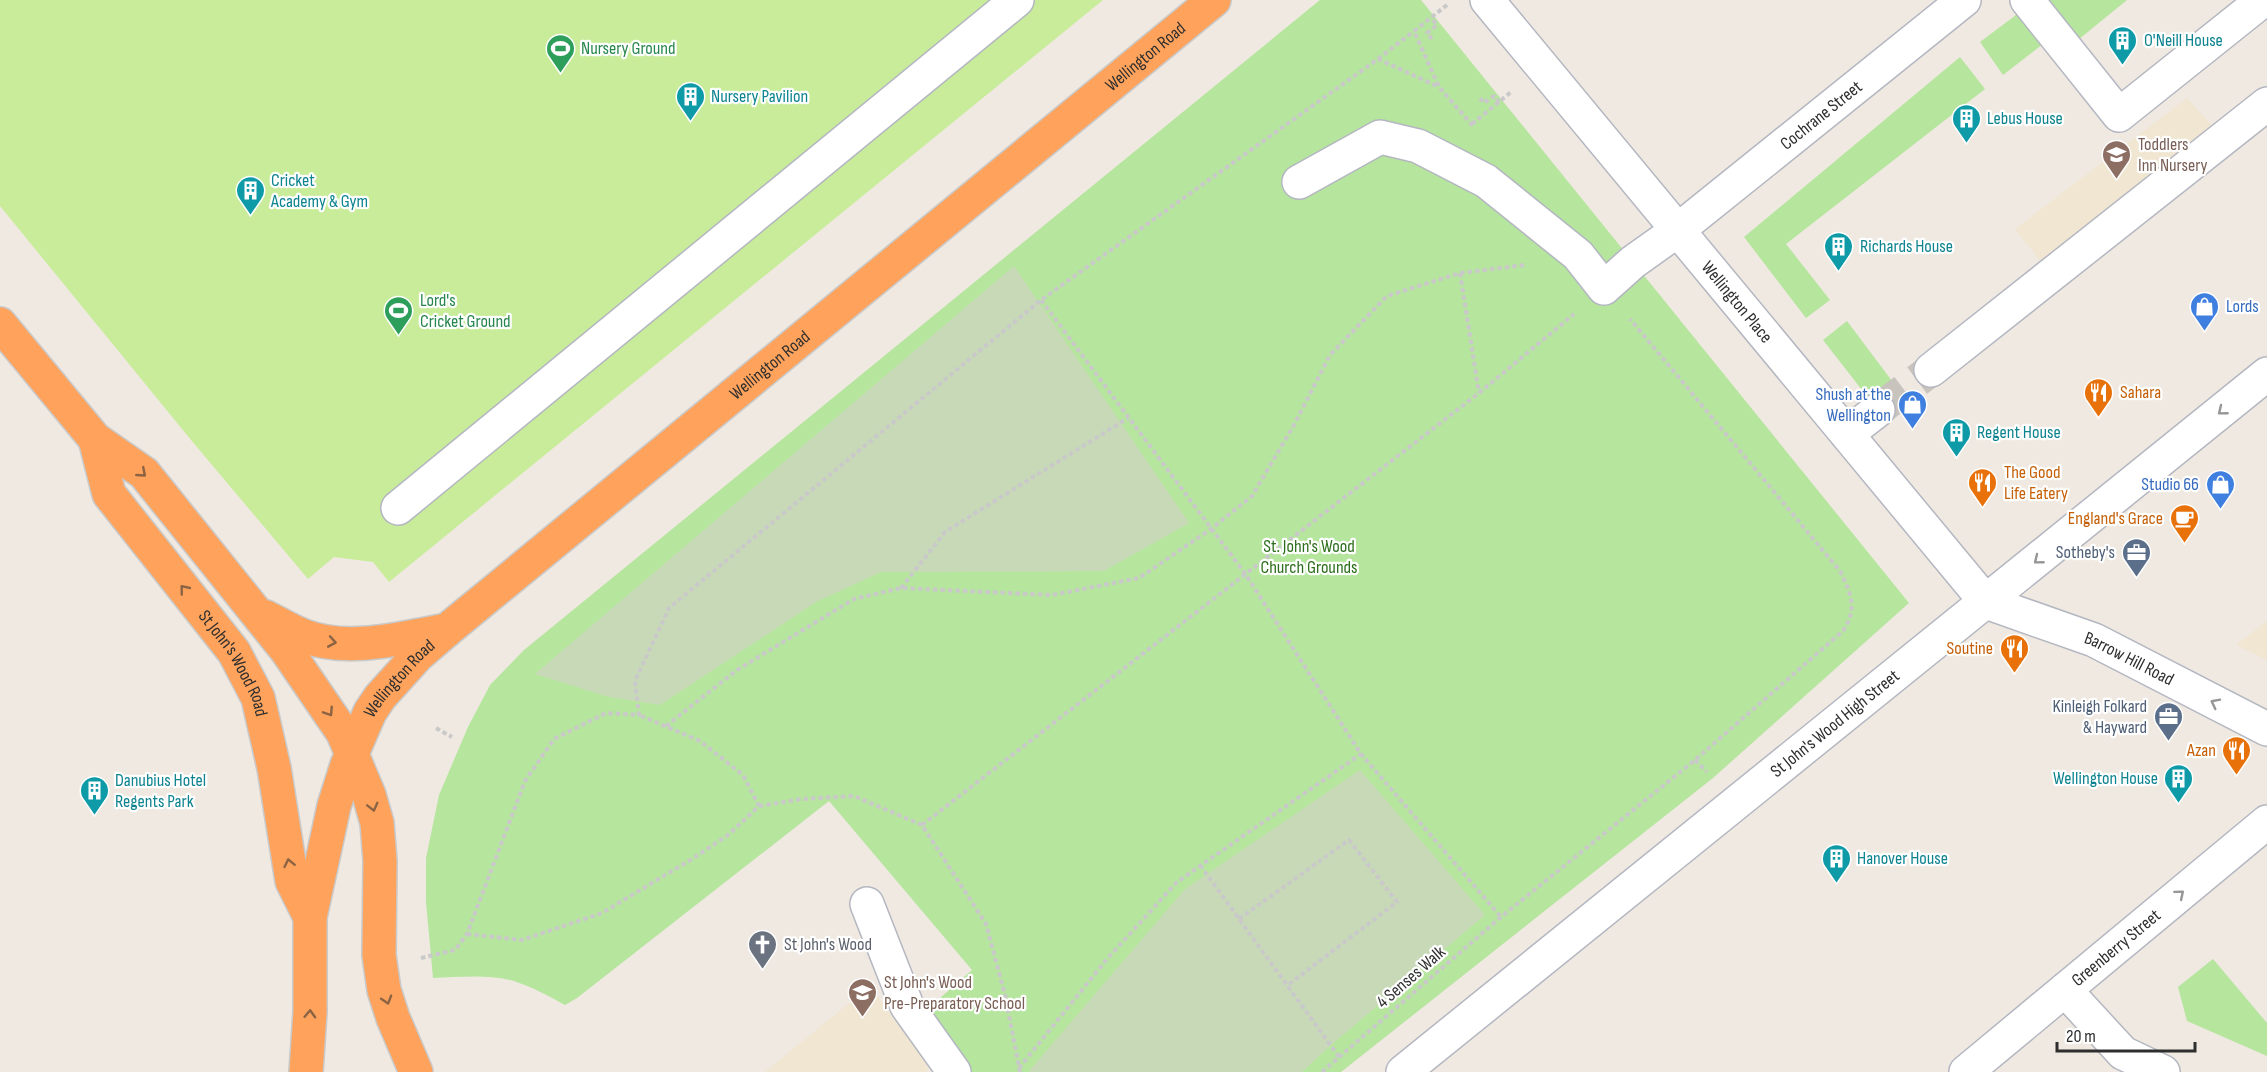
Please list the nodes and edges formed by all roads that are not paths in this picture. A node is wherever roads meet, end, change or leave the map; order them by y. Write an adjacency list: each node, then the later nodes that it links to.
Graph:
1 (1017, 0): 16 (street)
2 (1214, 0): 19 (highway, Wellington Road)
3 (1487, 0): 9 (street, Wellington Place)
4 (1964, 0): 9 (street, Cochrane Street)
5 (2027, 0): 6 (street)
6 (2263, 0)
7 (2267, 104): 11 (street)
8 (1299, 182): 9 (street, Cochrane Street)
9 (1678, 230): 14 (street, Wellington Place)
10 (0, 324): 15 (highway, St John's Wood Road)
11 (1931, 370)
12 (2267, 374): 17 (street, St John's Wood High Street, one-way to 17)
13 (1878, 410): 14 (street)
14 (1846, 434): 17 (street, Wellington Place)
15 (95, 439): 18 (highway, St John's Wood Road, one-way to 18); 24 (highway, St John's Wood Road, one-way to 15)
16 (398, 508)
17 (1986, 602): 20 (street, Barrow Hill Road, one-way to 17); 29 (street, St John's Wood High Street)
18 (258, 613): 19 (highway, one-way to 19); 21 (highway, St John's Wood Road, one-way to 21)
19 (447, 630): 21 (highway, Wellington Road)
20 (2267, 729)
21 (353, 752): 24 (highway, Wellington Road); 27 (highway, one-way to 27)
22 (2267, 822): 25 (street, Greenberry Street, one-way to 22)
23 (867, 904): 28 (street)
24 (310, 917): 26 (highway, Wellington Road, one-way to 24)
25 (2065, 990): 30 (street, Greenberry Street); 31 (street)
26 (306, 1072)
27 (416, 1072)
28 (954, 1072)
29 (1403, 1072)
30 (1966, 1072)
31 (2163, 1072)

